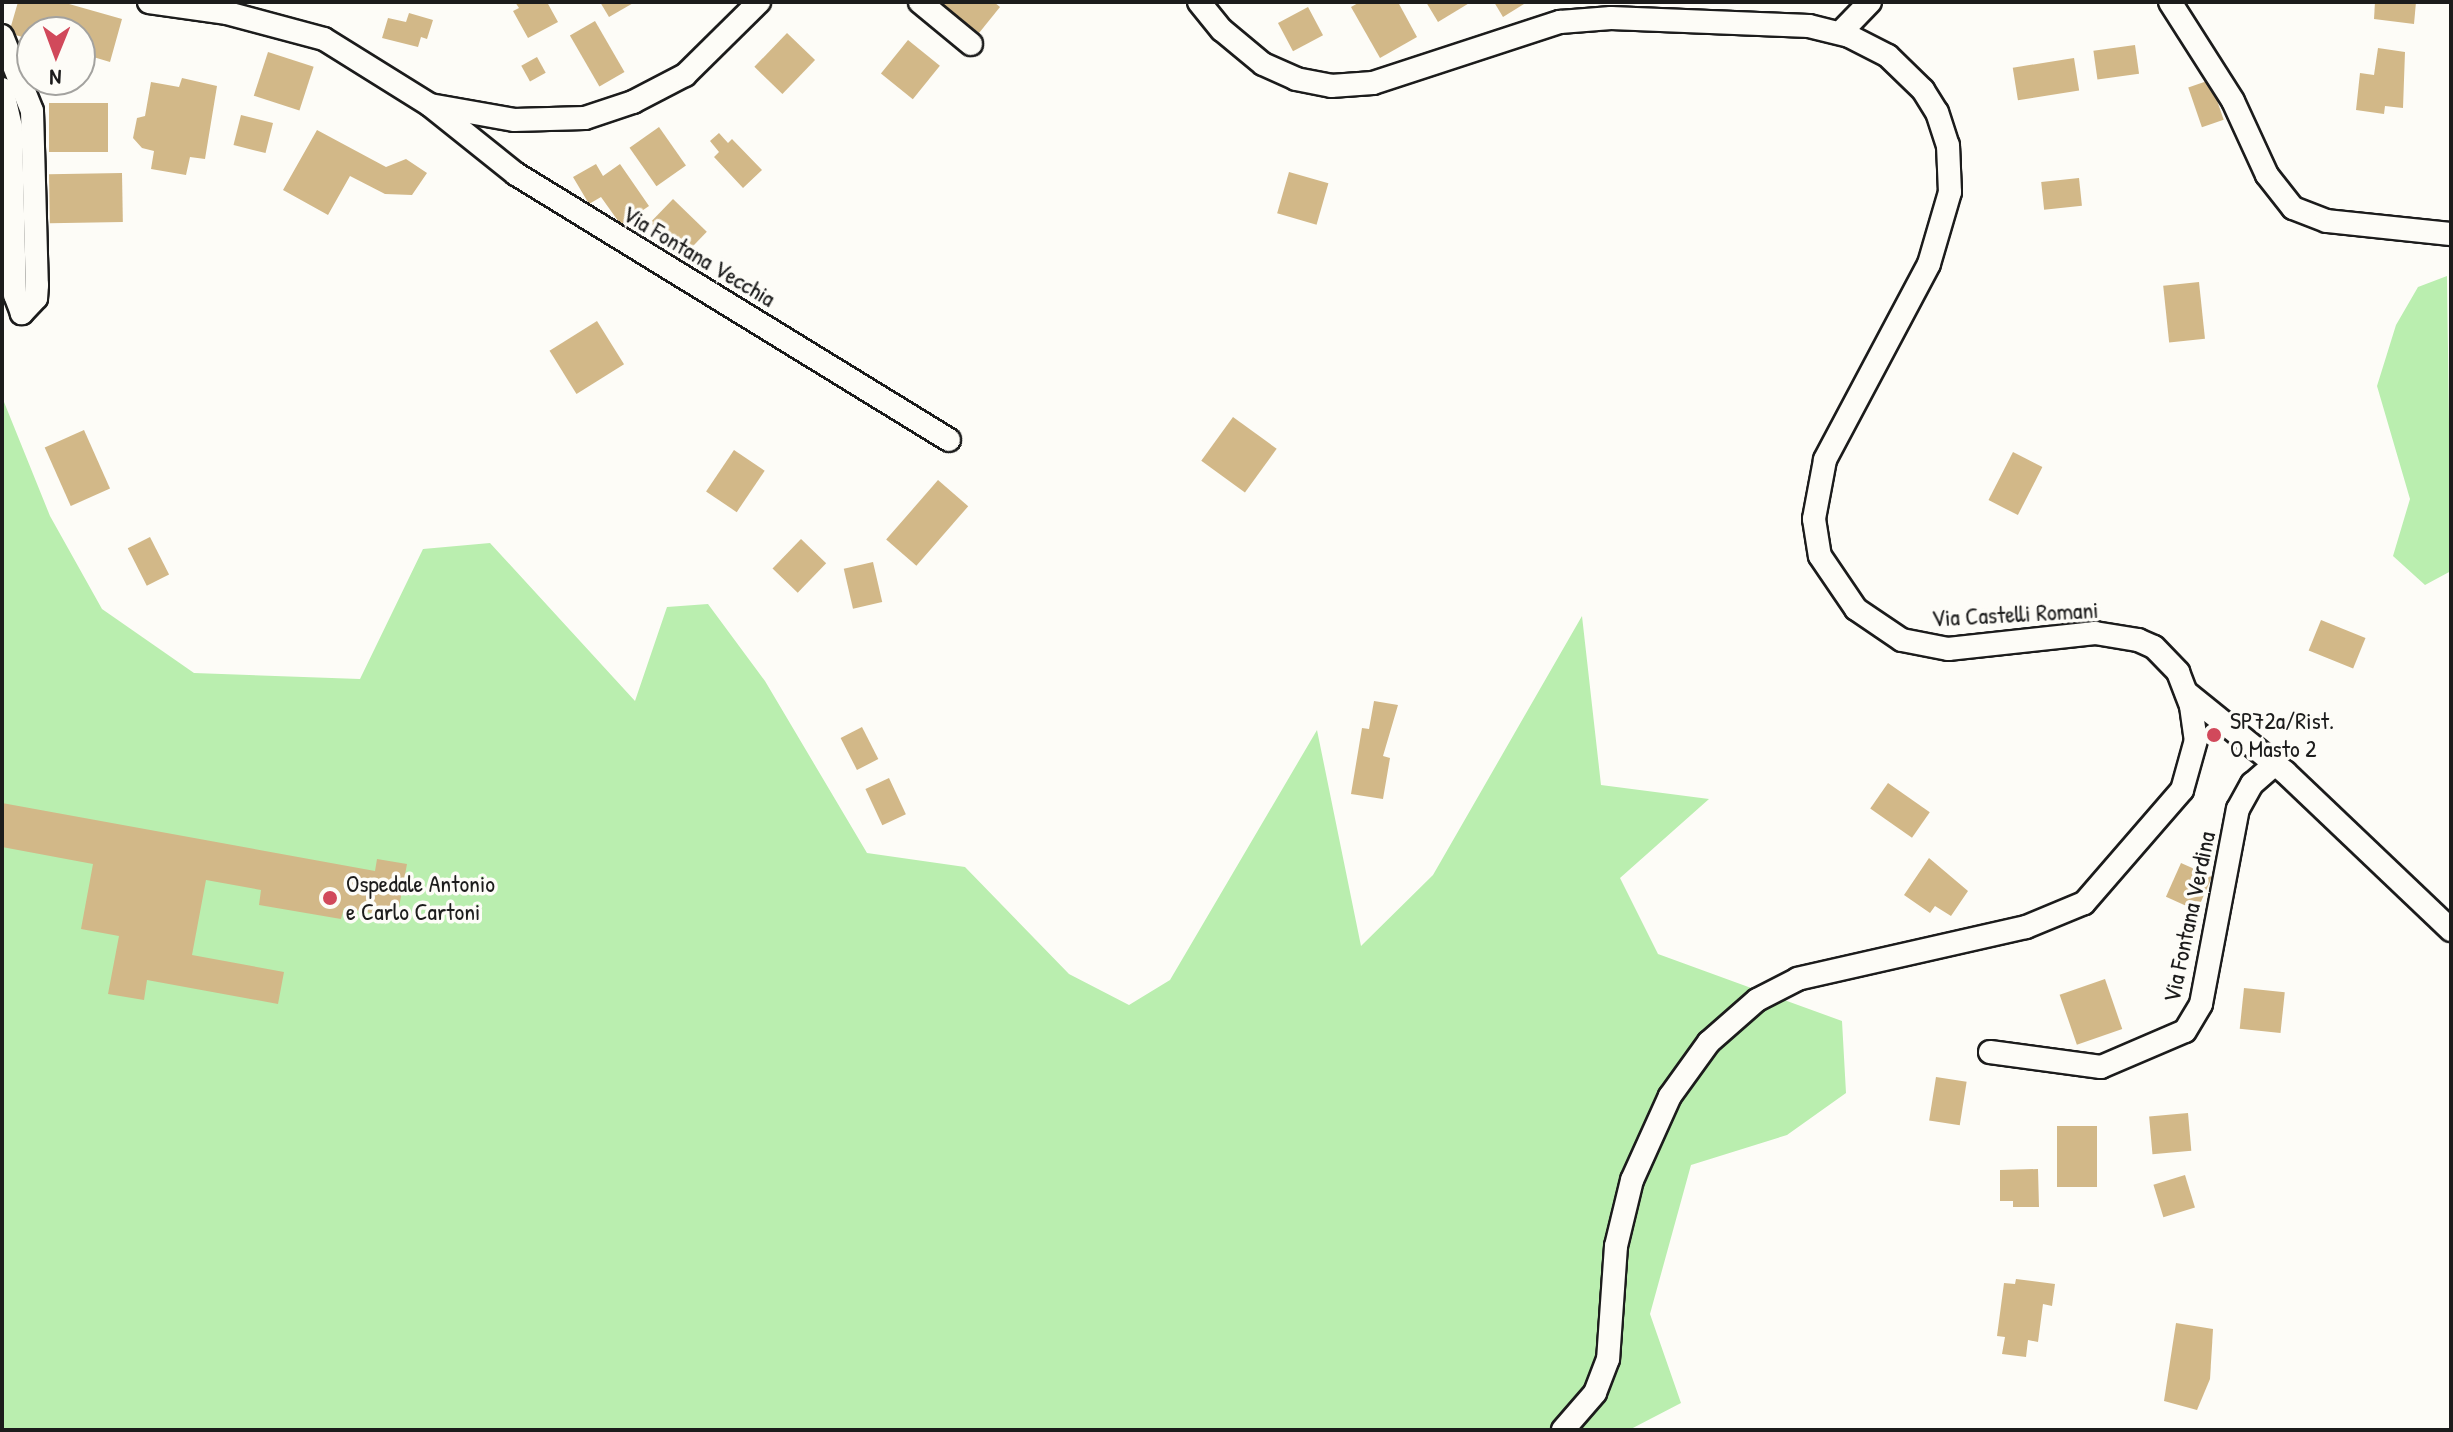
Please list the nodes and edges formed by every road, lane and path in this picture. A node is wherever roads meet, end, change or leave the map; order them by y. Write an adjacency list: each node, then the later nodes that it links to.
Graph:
1 (149, 2): 9 (street)
2 (201, 2): 9 (street)
3 (759, 2): 14 (street)
4 (920, 2): 12 (street)
5 (1199, 2): 10 (street, Via Castelli Romani)
6 (1856, 2): 10 (street)
7 (1870, 2): 10 (street)
8 (2170, 2): 15 (street)
9 (227, 13): 14 (street)
10 (1840, 33): 17 (street, Via Castelli Romani)
11 (2, 36): 13 (street)
12 (971, 44)
13 (2, 89)
14 (430, 105): 16 (street, Via Fontana Vecchia)
15 (2451, 234)
16 (949, 440)
17 (2187, 693): 18 (street); 21 (street, Via Castelli Romani)
18 (2275, 764): 19 (street); 20 (street, Via Fontana Verdina)
19 (2451, 930)
20 (1990, 1052)
21 (1563, 1430)

